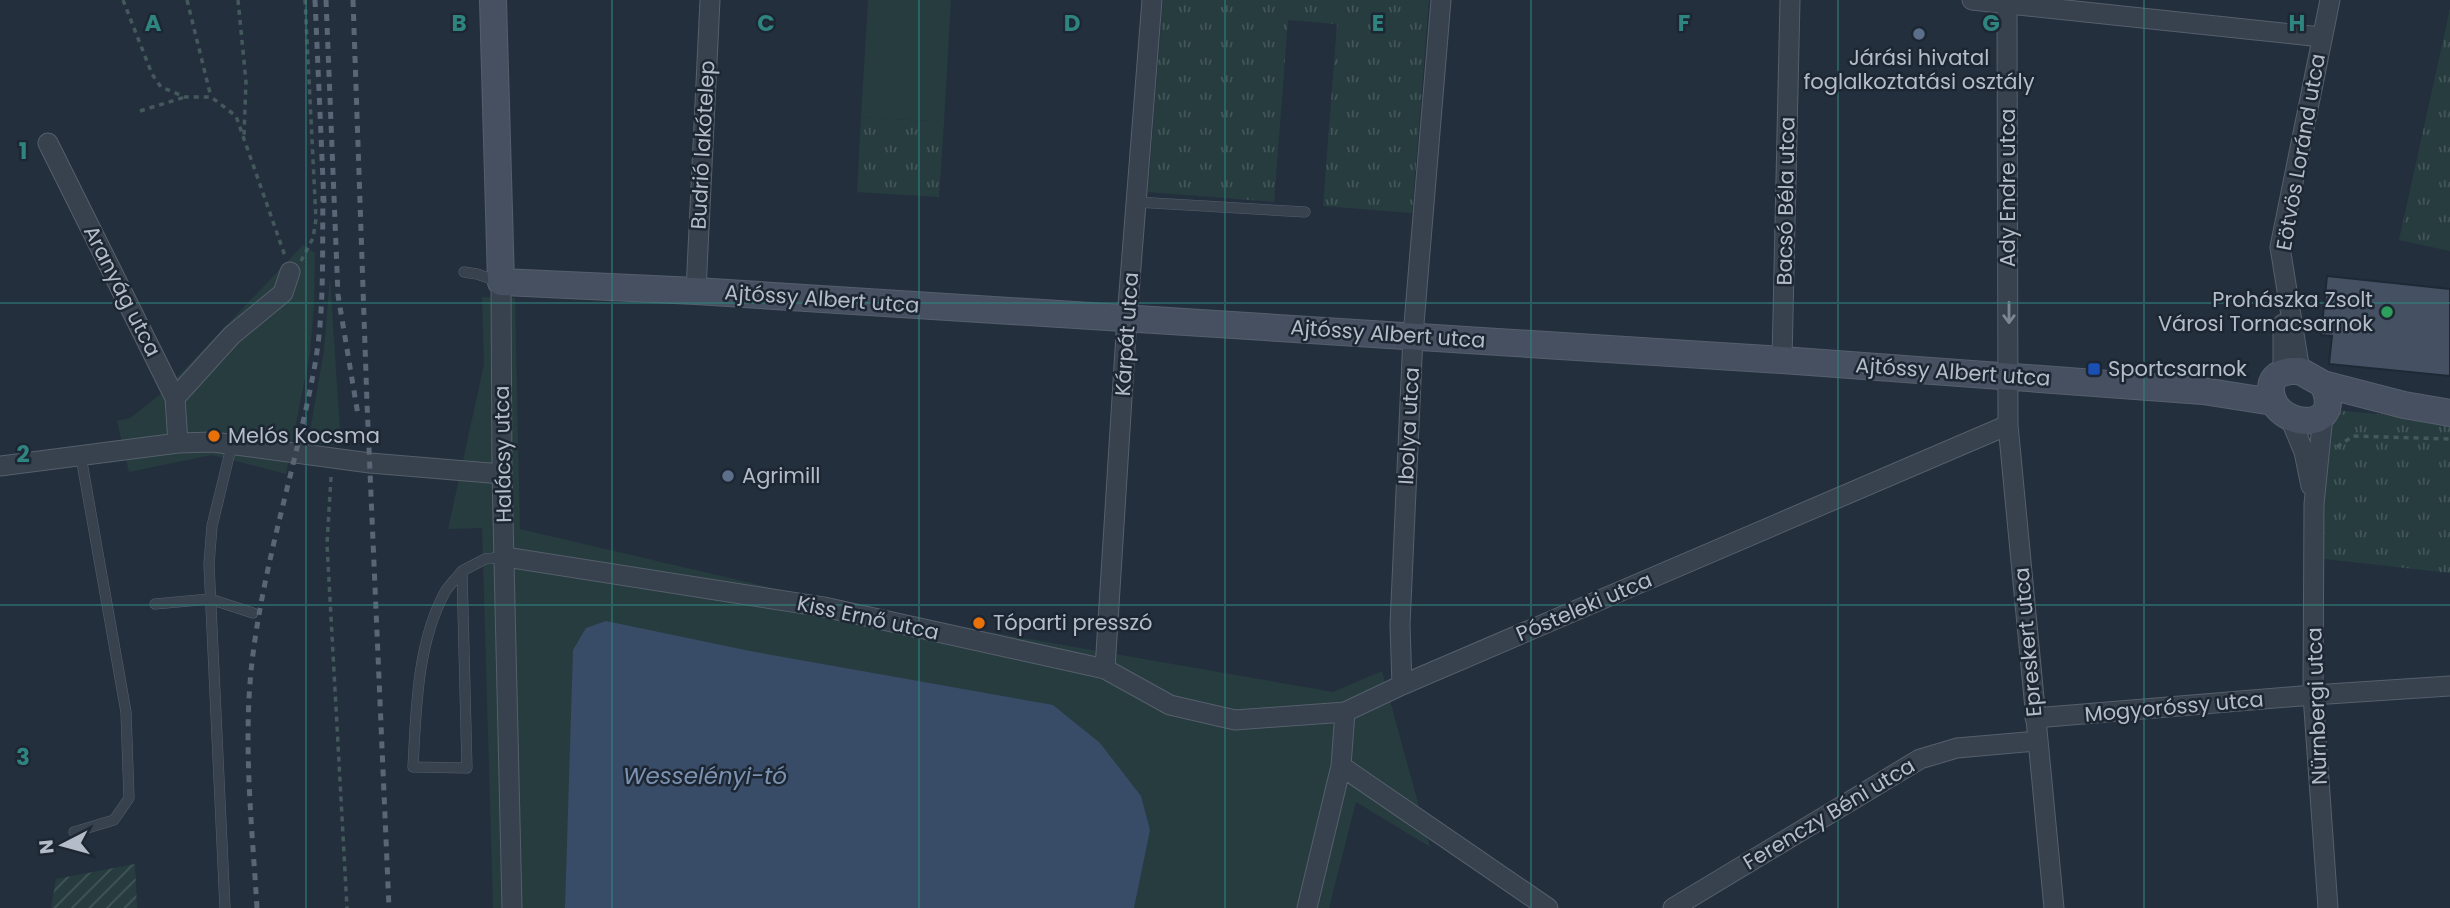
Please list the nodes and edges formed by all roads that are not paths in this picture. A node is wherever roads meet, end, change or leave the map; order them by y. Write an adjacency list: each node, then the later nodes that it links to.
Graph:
1 (493, 0): 15 (main road, Halácsy utca)
2 (710, 0): 16 (street, Budrió lakótelep)
3 (1152, 0): 11 (street, Kárpát utca)
4 (1441, 0): 18 (street, Ibolya utca)
5 (1790, 0): 19 (street, Bacsó Béla utca)
6 (1972, 0): 8 (street)
7 (2330, 0): 9 (street, Eötvös Loránd utca)
8 (2007, 1): 9 (street); 20 (street, Ady Endre utca, one-way to 20)
9 (2321, 37): 21 (street, Eötvös Loránd utca)
10 (48, 143): 22 (street, Aranyág utca)
11 (1136, 202): 12 (lane); 17 (street, Kárpát utca)
12 (1305, 212)
13 (290, 272): 22 (street)
14 (464, 272): 15 (lane)
15 (501, 282): 16 (main road, Ajtóssy Albert utca); 30 (street, Halácsy utca)
16 (696, 290): 17 (main road, Ajtóssy Albert utca)
17 (1127, 318): 18 (main road, Ajtóssy Albert utca); 37 (street, Kárpát utca)
18 (1413, 336): 19 (main road, Ajtóssy Albert utca); 38 (street, Ibolya utca)
19 (1782, 360): 20 (main road, Ajtóssy Albert utca)
20 (2008, 376): 21 (main road, Ajtóssy Albert utca); 25 (street, Epreskert utca)
21 (2284, 389): 23 (main road); 23 (main road, Ajtóssy Albert utca); 31 (street, Nürnbergi utca)
22 (176, 398): 26 (street, Aranyág utca)
23 (2325, 403): 24 (main road); 31 (street, Nürnbergi utca)
24 (2450, 413)
25 (2008, 425): 38 (street, Pósteleki utca); 42 (street, Epreskert utca)
26 (178, 443): 27 (street); 28 (street)
27 (232, 444): 30 (street); 34 (lane)
28 (81, 457): 29 (street); 45 (lane)
29 (0, 466)
30 (502, 474): 32 (street, Halácsy utca)
31 (2315, 504): 40 (street, Nürnbergi utca)
32 (505, 557): 33 (lane); 37 (street, Kiss Ernő utca); 47 (street, Halácsy utca)
33 (462, 571): 33 (lane)
34 (210, 599): 35 (lane); 36 (lane); 46 (lane)
35 (155, 604)
36 (253, 613)
37 (1105, 669): 41 (street, Kiss Ernő utca)
38 (1402, 685): 41 (street, Pósteleki utca)
39 (2450, 687): 40 (street, Mogyoróssy utca)
40 (2313, 695): 42 (street, Mogyoróssy utca); 52 (street, Nürnbergi utca)
41 (1345, 712): 44 (street)
42 (2035, 718): 43 (street, Epreskert utca)
43 (2037, 741): 50 (street, Ferenczy Béni utca); 51 (street, Epreskert utca)
44 (1341, 766): 48 (street); 49 (street)
45 (74, 832)
46 (225, 908)
47 (512, 908)
48 (1307, 908)
49 (1548, 908)
50 (1673, 908)
51 (2054, 908)
52 (2328, 908)

